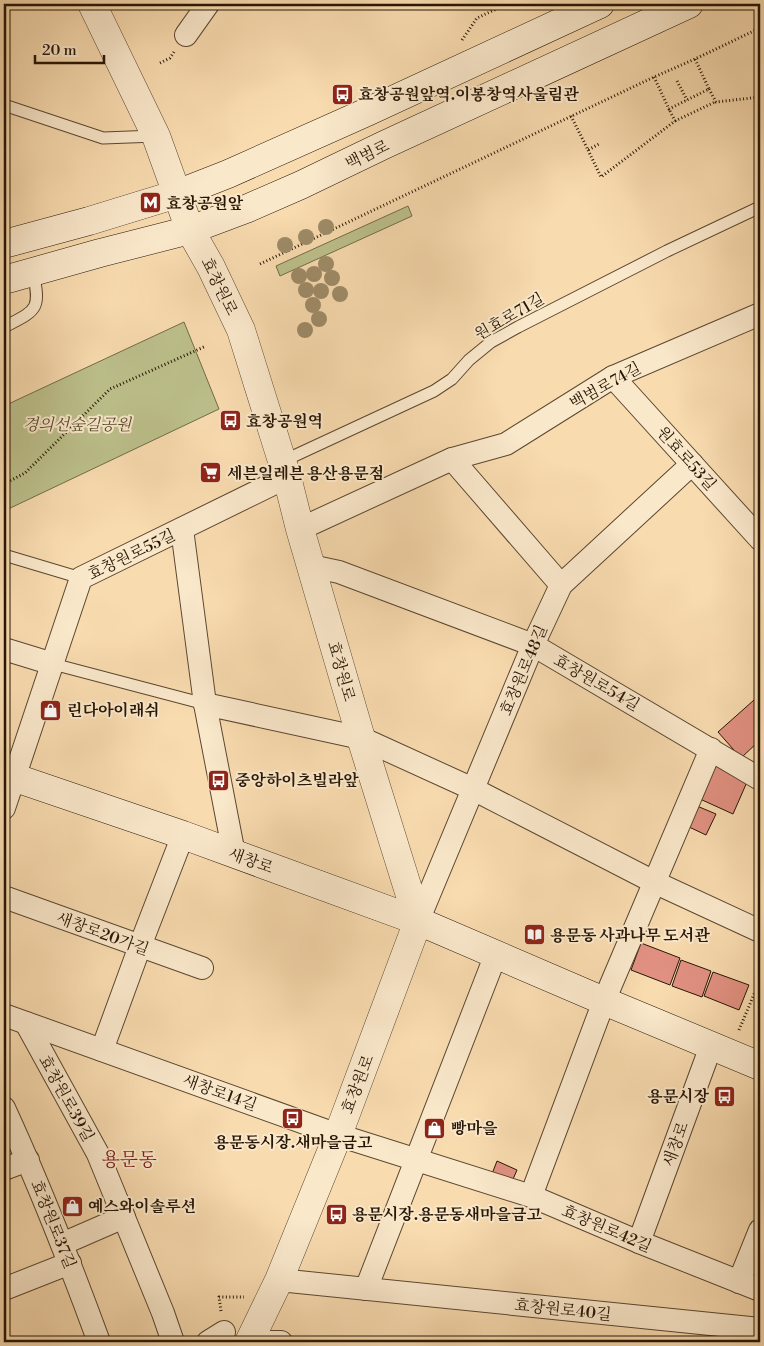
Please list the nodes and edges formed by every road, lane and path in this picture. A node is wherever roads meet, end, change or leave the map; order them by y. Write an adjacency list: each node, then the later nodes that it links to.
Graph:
1 (92, 4): 23 (main road, 효창원로)
2 (208, 4): 7 (street)
3 (507, 4): 8 (path)
4 (600, 4): 20 (main road)
5 (689, 4): 25 (main road, 백범로)
6 (760, 28): 10 (path)
7 (186, 35)
8 (459, 44)
9 (170, 58): 11 (path)
10 (695, 59): 12 (path); 14 (path)
11 (160, 63)
12 (654, 77): 19 (path); 21 (path)
13 (677, 81): 16 (path)
14 (709, 89): 16 (path); 17 (path)
15 (760, 97): 17 (path)
16 (687, 100): 19 (path)
17 (716, 102): 22 (path)
18 (4, 104): 23 (lane)
19 (669, 109): 22 (path)
20 (367, 112): 25 (main road); 27 (main road)
21 (571, 116): 26 (path); 32 (path)
22 (675, 121): 26 (path)
23 (156, 136): 27 (main road, 효창원로)
24 (599, 144): 26 (path)
25 (384, 145): 29 (main road, 백범로)
26 (588, 150)
27 (177, 194): 29 (main road, 효창원로); 30 (main road)
28 (760, 207): 41 (lane, 원효로71길)
29 (190, 230): 33 (main road, 백범로); 41 (main road, 효창원로)
30 (4, 244)
31 (4, 249): 34 (main road)
32 (260, 264)
33 (33, 272): 34 (main road, 백범로); 36 (lane)
34 (5, 279)
35 (760, 314): 38 (street, 백범로74길)
36 (4, 327)
37 (206, 346): 42 (path)
38 (613, 377): 39 (street, 백범로74길); 40 (street, 원효로53길)
39 (452, 459): 44 (street, 백범로74길); 49 (street)
40 (692, 464): 45 (street, 원효로53길); 49 (street, 효창원로48길)
41 (284, 470): 43 (street, 효창원로55길); 44 (main road, 효창원로)
42 (4, 484)
43 (182, 528): 48 (street, 효창원로55길); 53 (street)
44 (300, 529): 47 (main road, 효창원로)
45 (760, 539)
46 (4, 554): 48 (lane)
47 (311, 566): 50 (street, 효창원로54길); 54 (main road, 효창원로)
48 (81, 578): 52 (street, 효창원로55길)
49 (560, 585): 50 (street, 효창원로48길)
50 (533, 645): 55 (street, 효창원로54길); 58 (street, 효창원로48길)
51 (4, 649): 52 (street)
52 (53, 664): 53 (lane); 56 (street, 효창원로55길)
53 (205, 704): 54 (street); 61 (street)
54 (361, 738): 58 (street); 64 (main road, 효창원로)
55 (711, 750): 57 (street, 효창원로54길); 62 (street)
56 (9, 776): 59 (street, 효창원로55길); 60 (main road, 새창로)
57 (760, 778)
58 (473, 789): 62 (street); 64 (street, 효창원로48길)
59 (4, 808)
60 (183, 836): 61 (main road, 새창로); 66 (street)
61 (234, 854): 64 (main road, 새창로)
62 (654, 882): 65 (street); 70 (street)
63 (4, 897): 66 (street, 새창로20가길)
64 (418, 921): 67 (main road, 새창로); 77 (main road, 효창원로)
65 (760, 931)
66 (140, 946): 68 (street, 새창로20가길); 73 (street)
67 (496, 954): 70 (main road, 새창로); 79 (street)
68 (202, 968)
69 (760, 980): 74 (path)
70 (604, 1001): 74 (main road, 새창로); 81 (street)
71 (4, 1015): 72 (street, 새창로14길)
72 (26, 1023): 73 (street, 새창로14길); 82 (street, 효창원로39길)
73 (102, 1050): 77 (street, 새창로14길)
74 (720, 1050): 75 (main road, 새창로); 84 (street, 새창로)
75 (760, 1066)
76 (4, 1108): 78 (street, 효창원로37길)
77 (338, 1134): 79 (street, 효창원로42길); 87 (main road, 효창원로)
78 (28, 1160): 80 (street); 85 (street, 효창원로37길)
79 (416, 1160): 81 (street, 효창원로42길); 89 (street)
80 (4, 1169)
81 (531, 1196): 84 (street, 효창원로42길)
82 (124, 1217): 85 (street); 94 (street, 효창원로39길)
83 (760, 1230): 86 (street)
84 (640, 1242): 86 (street, 효창원로42길)
85 (66, 1254): 88 (street); 93 (street, 효창원로37길)
86 (739, 1282): 90 (street, 효창원로42길)
87 (276, 1288): 89 (street, 효창원로40길); 92 (path); 95 (main road, 효창원로)
88 (4, 1289)
89 (366, 1289): 91 (street, 효창원로40길)
90 (760, 1290)
91 (760, 1329)
92 (216, 1337)
93 (99, 1342)
94 (173, 1342)
95 (249, 1342): 96 (street)
96 (282, 1342)

